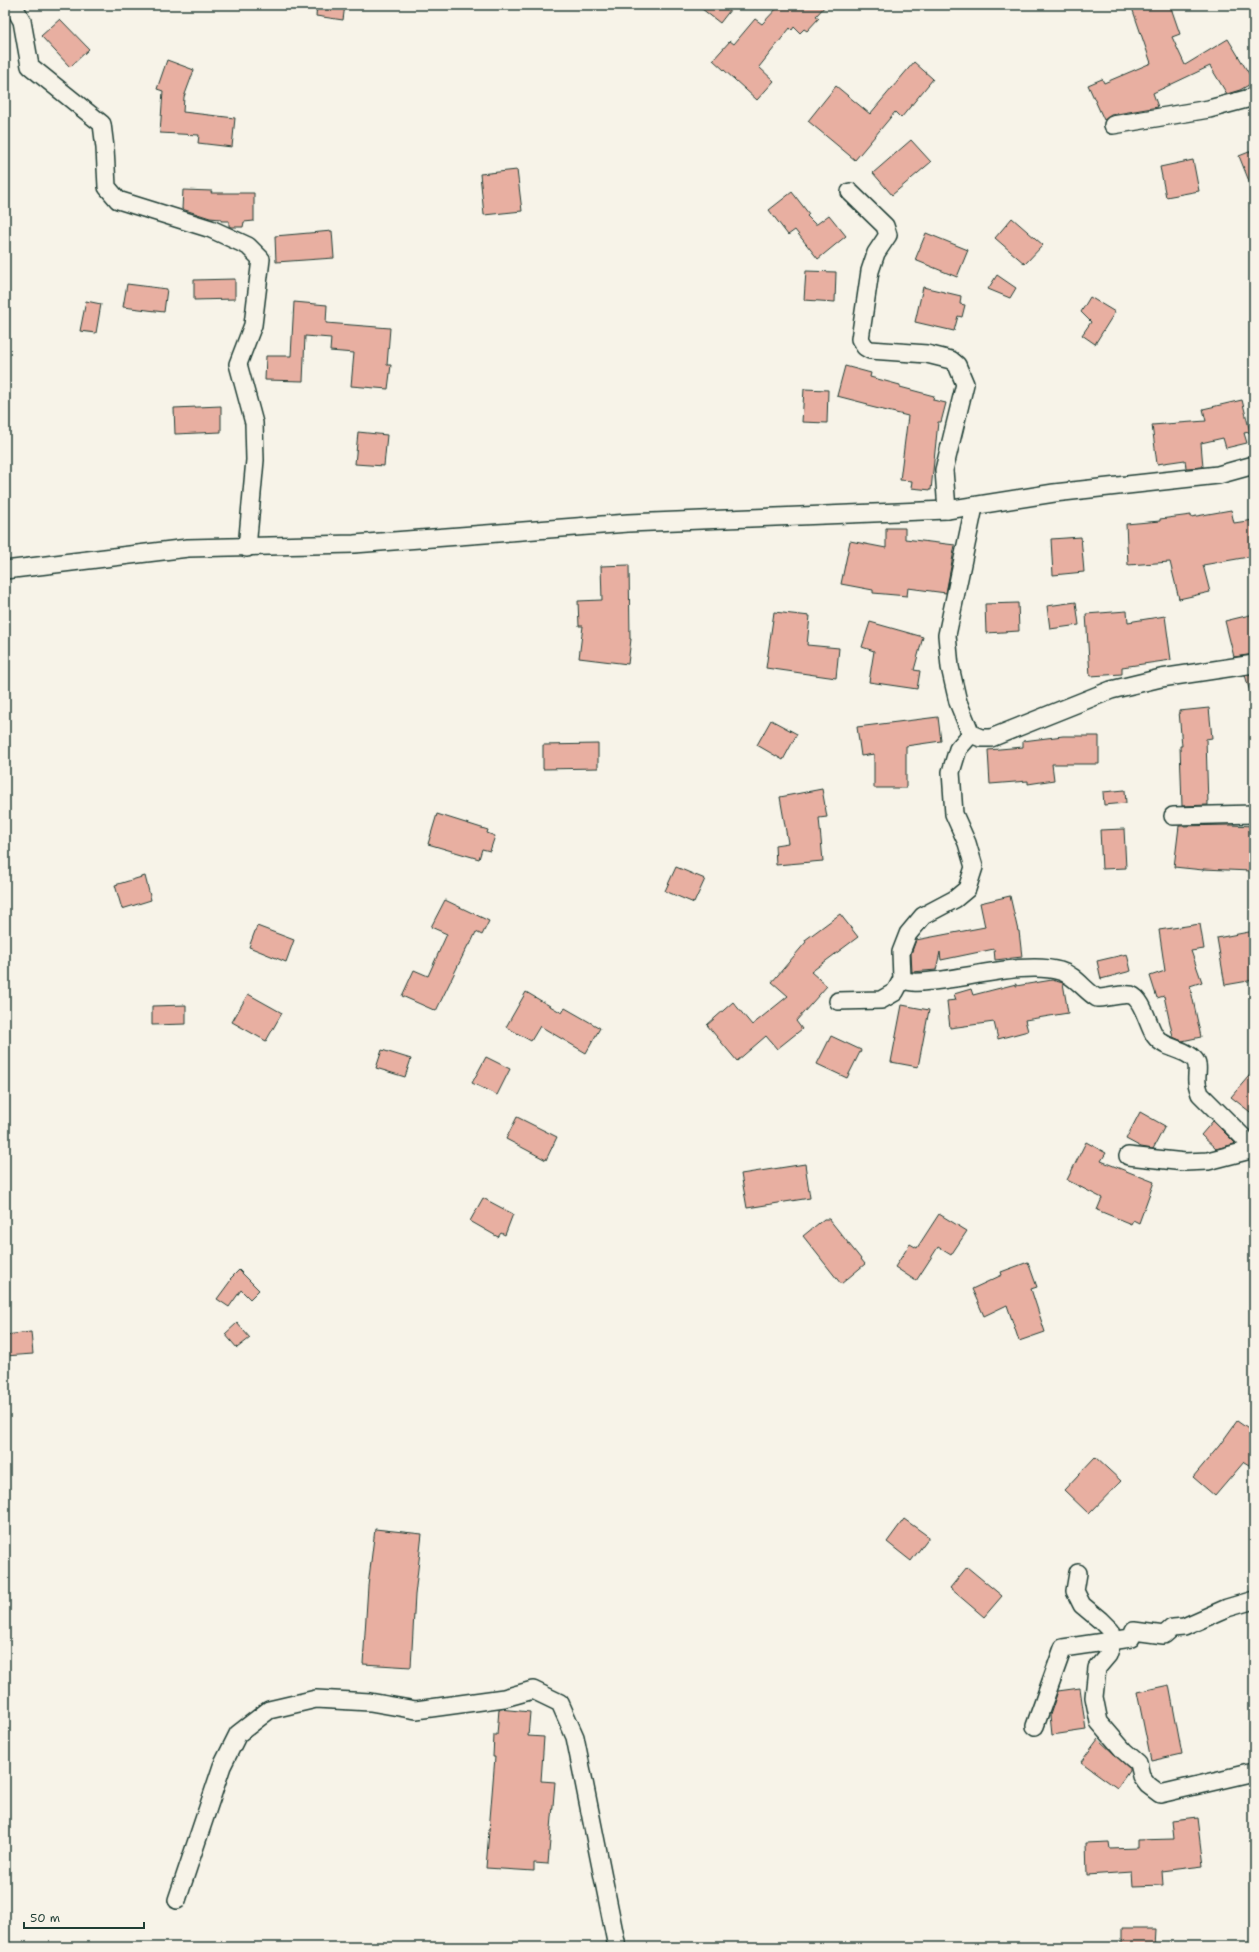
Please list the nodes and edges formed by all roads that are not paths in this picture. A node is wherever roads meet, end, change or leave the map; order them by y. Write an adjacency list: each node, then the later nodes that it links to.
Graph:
1 (13, 5): 8 (street)
2 (1254, 97): 3 (street)
3 (1113, 125)
4 (850, 192): 7 (street)
5 (1254, 464): 6 (street)
6 (974, 507): 7 (street); 11 (street)
7 (947, 510): 8 (street)
8 (247, 548): 9 (street)
9 (5, 570)
10 (1254, 664): 11 (street)
11 (971, 734): 14 (street)
12 (1254, 814): 13 (street)
13 (1173, 816)
14 (902, 979): 15 (street); 16 (street)
15 (838, 1001)
16 (1254, 1149): 17 (street)
17 (1128, 1156)
18 (1078, 1573): 20 (street)
19 (1254, 1600): 20 (street)
20 (1113, 1640): 21 (street); 22 (street)
21 (1035, 1726)
22 (1254, 1772)
23 (177, 1900): 24 (street)
24 (618, 1947)

